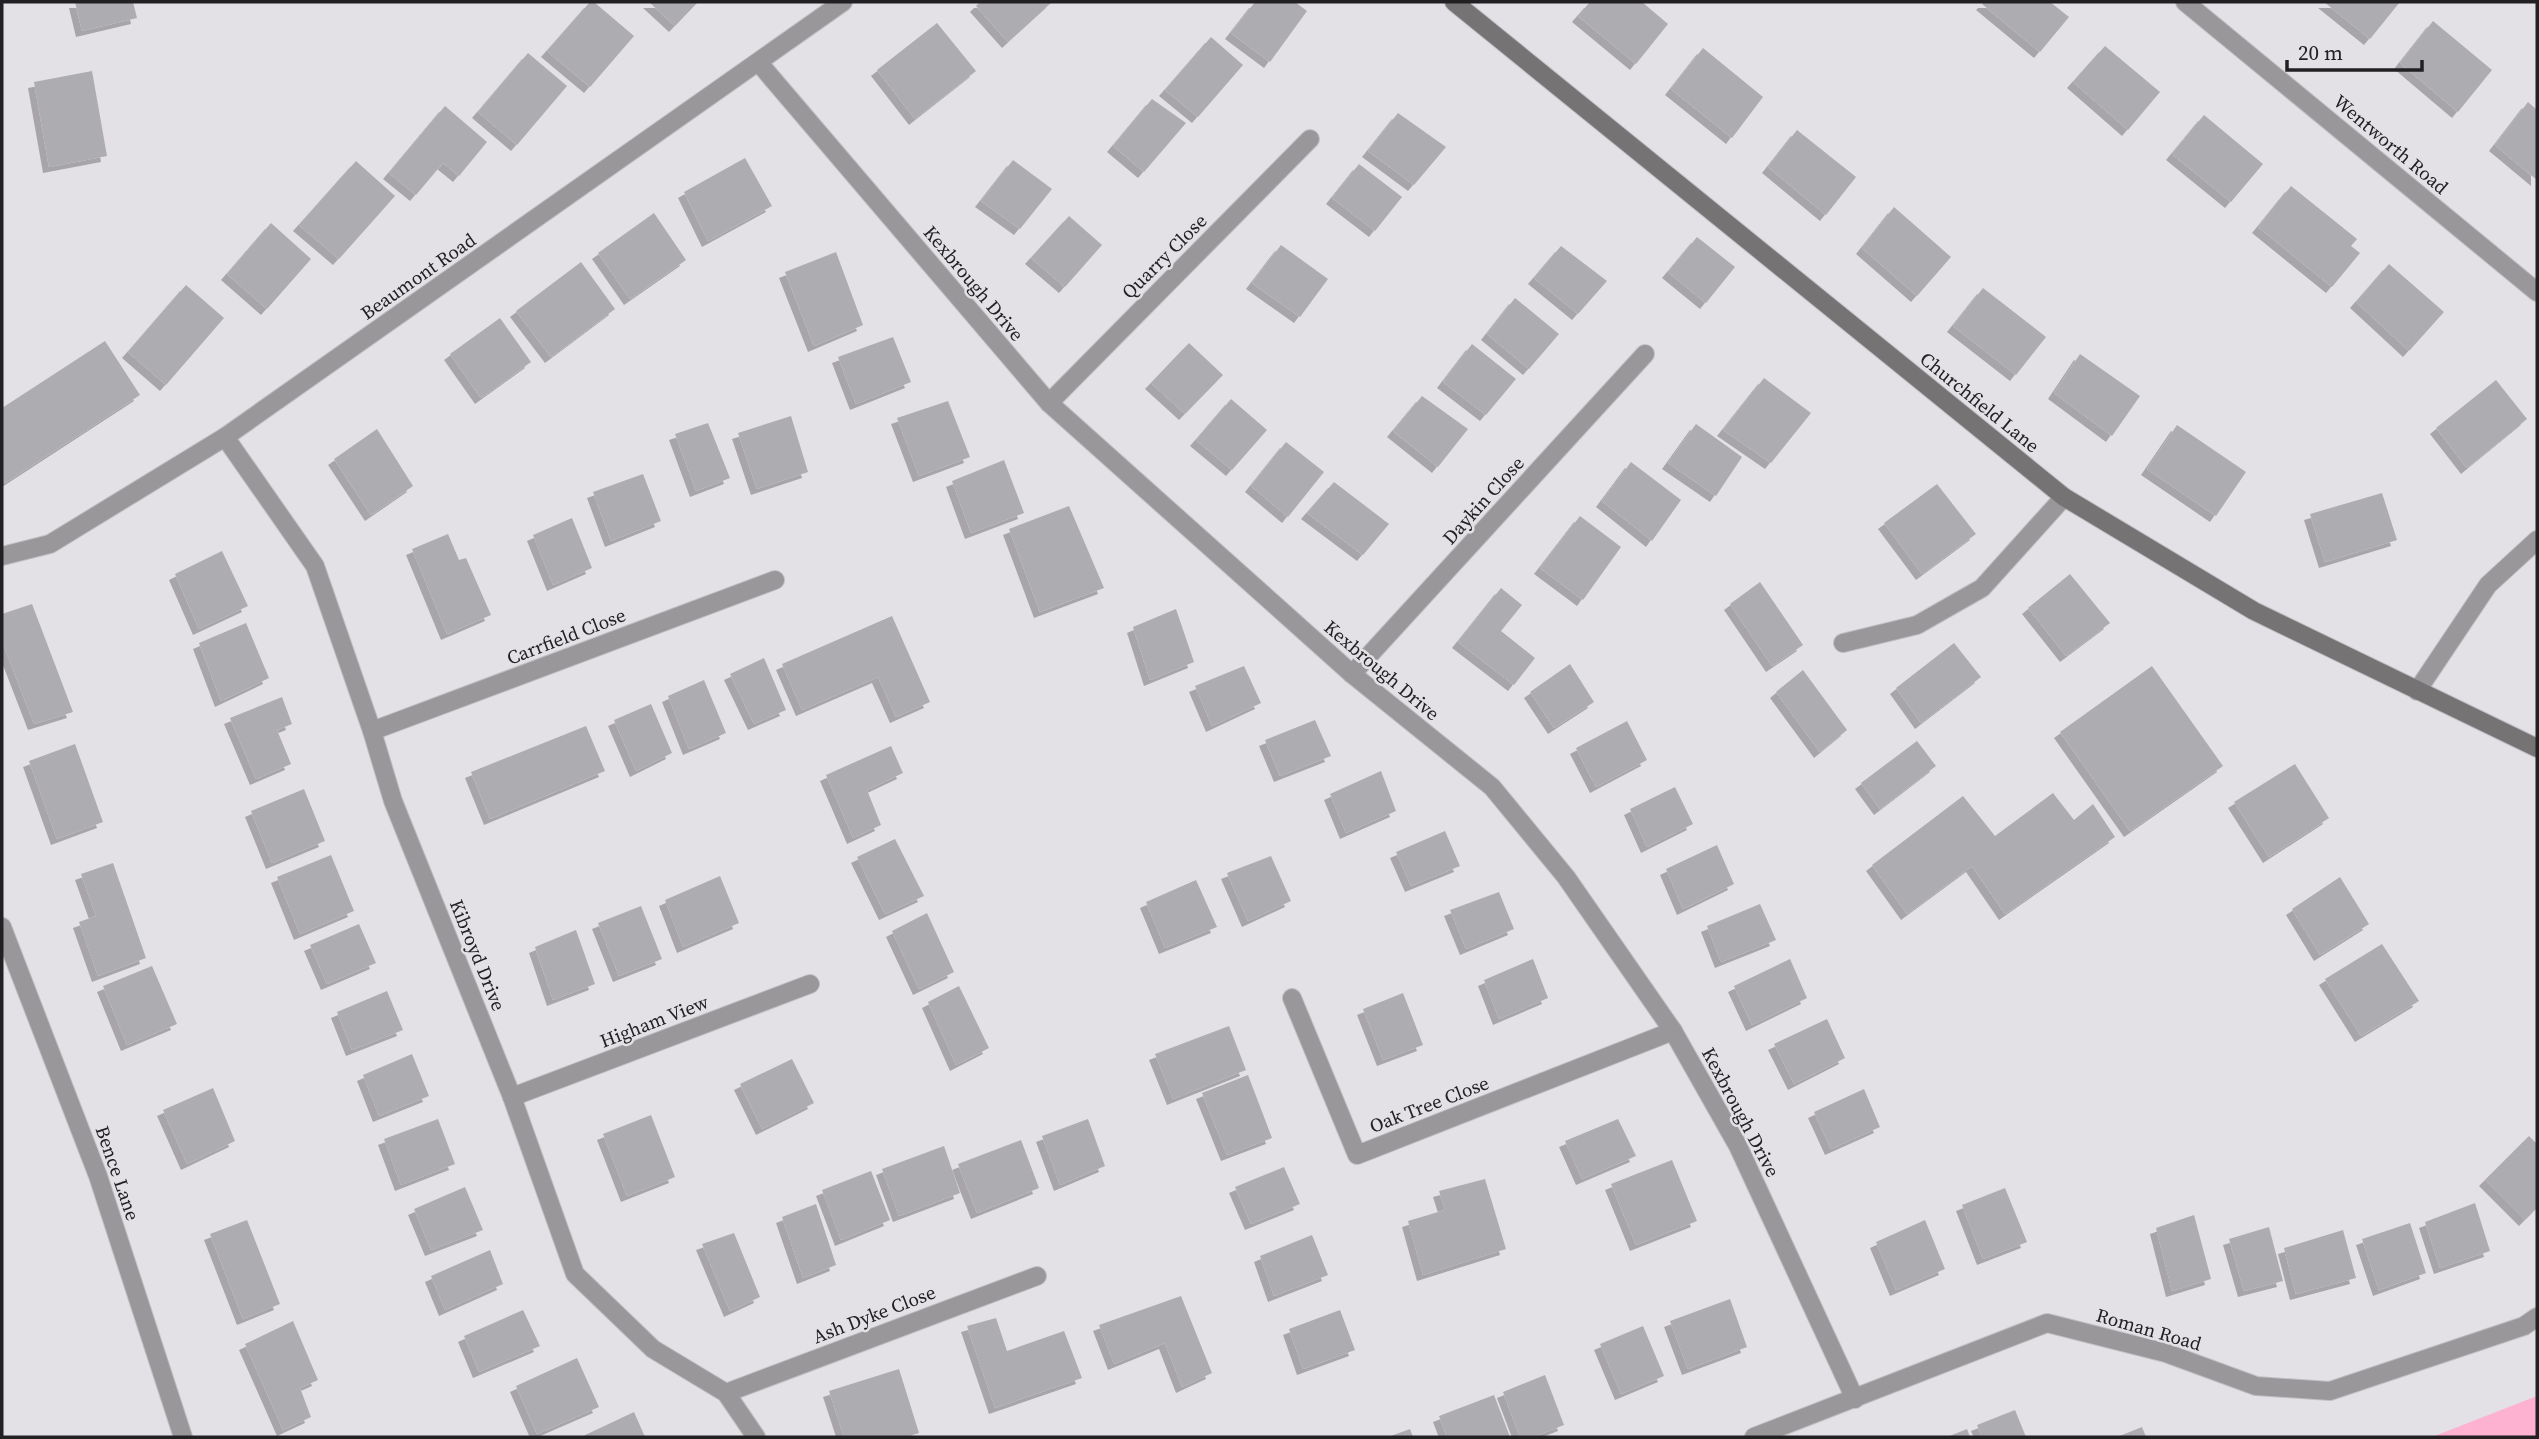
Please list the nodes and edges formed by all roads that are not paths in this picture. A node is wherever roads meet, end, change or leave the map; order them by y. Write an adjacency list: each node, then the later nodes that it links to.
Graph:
1 (843, 2): 4 (street, Beaumont Road)
2 (1454, 2): 10 (street, Churchfield Lane)
3 (2185, 2): 6 (street, Wentworth Road)
4 (759, 63): 8 (street, Kexbrough Drive); 9 (street, Beaumont Road)
5 (1310, 139): 8 (street, Quarry Close)
6 (2537, 292)
7 (1645, 354): 15 (street, Daykin Close)
8 (1049, 403): 15 (street, Kexbrough Drive)
9 (225, 437): 12 (street, Beaumont Road); 17 (street, Kibroyd Drive)
10 (2064, 497): 14 (street); 16 (street, Churchfield Lane)
11 (2537, 540): 16 (street)
12 (2, 556)
13 (775, 580): 17 (street, Carrfield Close)
14 (1843, 643)
15 (1352, 674): 22 (street, Kexbrough Drive)
16 (2417, 691): 18 (street, Churchfield Lane)
17 (372, 731): 23 (street, Kibroyd Drive)
18 (2537, 748)
19 (2, 928): 28 (street, Bence Lane)
20 (810, 984): 23 (street, Higham View)
21 (1292, 998): 22 (street, Oak Tree Close)
22 (1674, 1031): 27 (street, Kexbrough Drive)
23 (512, 1097): 26 (street, Kibroyd Drive)
24 (1037, 1276): 26 (street, Ash Dyke Close)
25 (2537, 1317): 27 (street, Roman Road)
26 (726, 1393): 29 (street, Kibroyd Drive)
27 (1856, 1399): 30 (street, Roman Road)
28 (183, 1437)
29 (756, 1437)
30 (1754, 1437)

